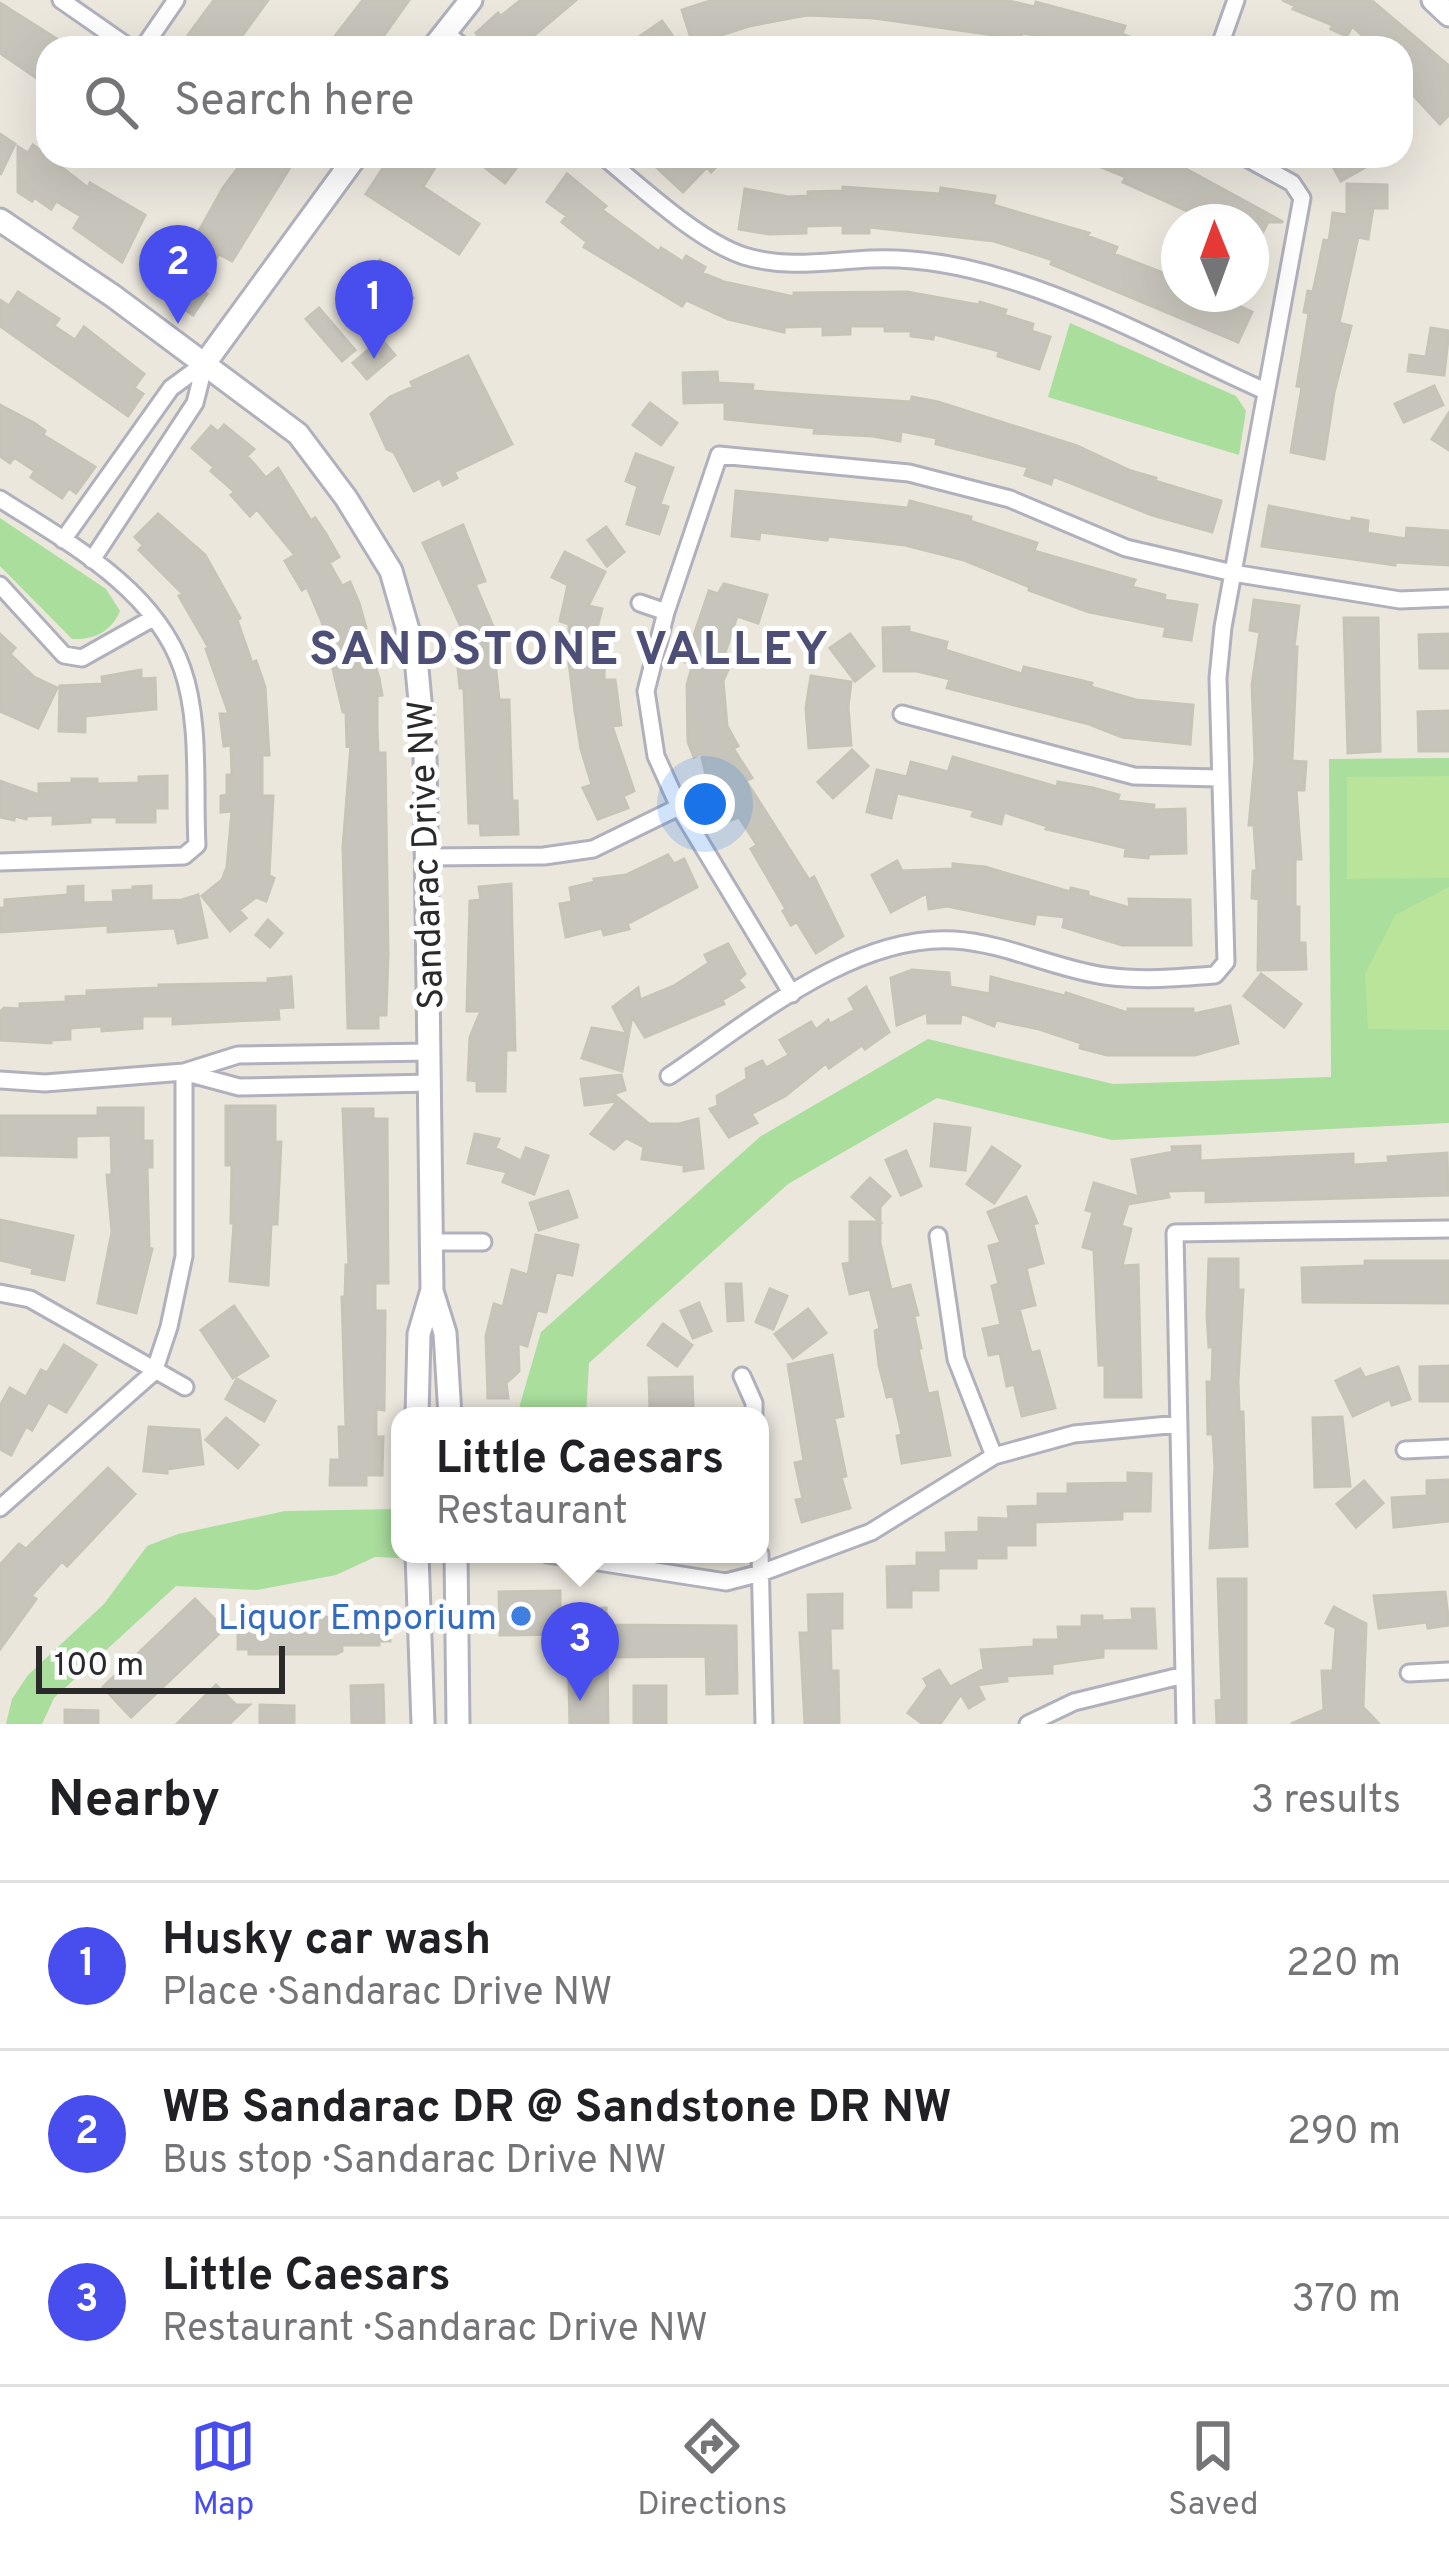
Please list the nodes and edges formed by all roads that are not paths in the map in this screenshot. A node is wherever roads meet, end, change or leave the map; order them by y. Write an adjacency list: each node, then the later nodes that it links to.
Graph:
1 (61, 0): 7 (street)
2 (176, 0): 8 (street)
3 (471, 0): 9 (street)
4 (1236, 0): 10 (street)
5 (1433, 0): 6 (street)
6 (1449, 15)
7 (113, 36)
8 (151, 36)
9 (442, 36)
10 (1224, 36)
11 (347, 168): 15 (street)
12 (623, 168): 16 (street)
13 (1265, 168): 16 (street)
14 (0, 220): 15 (street, Sandarac Drive NW)
15 (205, 363): 18 (street); 19 (street); 29 (street, Sandarac Drive NW)
16 (1265, 391): 20 (street)
17 (0, 499): 18 (street)
18 (63, 540): 19 (street)
19 (92, 560): 25 (street)
20 (1234, 573): 22 (street); 24 (street); 27 (street)
21 (0, 585): 25 (street)
22 (1449, 598)
23 (640, 603): 24 (street)
24 (666, 612): 28 (street)
25 (153, 618): 30 (street)
26 (902, 714): 27 (street)
27 (1220, 778): 31 (street)
28 (679, 807): 29 (street); 31 (street)
29 (428, 857): 32 (street, Sandarac Drive NW)
30 (0, 862)
31 (792, 994): 34 (street)
32 (430, 1052): 33 (street); 36 (street, Sandarac Drive NW)
33 (184, 1072): 35 (street); 36 (street); 43 (street)
34 (670, 1076)
35 (0, 1080)
36 (431, 1083): 39 (street, Sandarac Drive NW)
37 (1449, 1229): 49 (street)
38 (938, 1236): 52 (street)
39 (432, 1242): 40 (street); 41 (street, Sandarac Drive NW)
40 (483, 1242)
41 (432, 1290): 46 (street, Sandarac Drive NW); 47 (street, Sandarac Drive NW)
42 (0, 1293): 43 (street)
43 (154, 1372): 45 (street); 53 (street)
44 (742, 1376): 48 (street)
45 (185, 1388)
46 (417, 1407)
47 (449, 1407)
48 (754, 1407)
49 (1179, 1424): 52 (street); 61 (street)
50 (1449, 1448): 51 (street)
51 (1406, 1450)
52 (994, 1456): 58 (street)
53 (0, 1508)
54 (417, 1563): 62 (street)
55 (454, 1563): 63 (street)
56 (605, 1563): 58 (street)
57 (760, 1563): 58 (street)
58 (760, 1573): 64 (street)
59 (1449, 1671): 60 (street)
60 (1409, 1672)
61 (1184, 1676): 65 (street); 66 (street)
62 (423, 1724)
63 (458, 1724)
64 (764, 1724)
65 (1028, 1724)
66 (1185, 1724)

